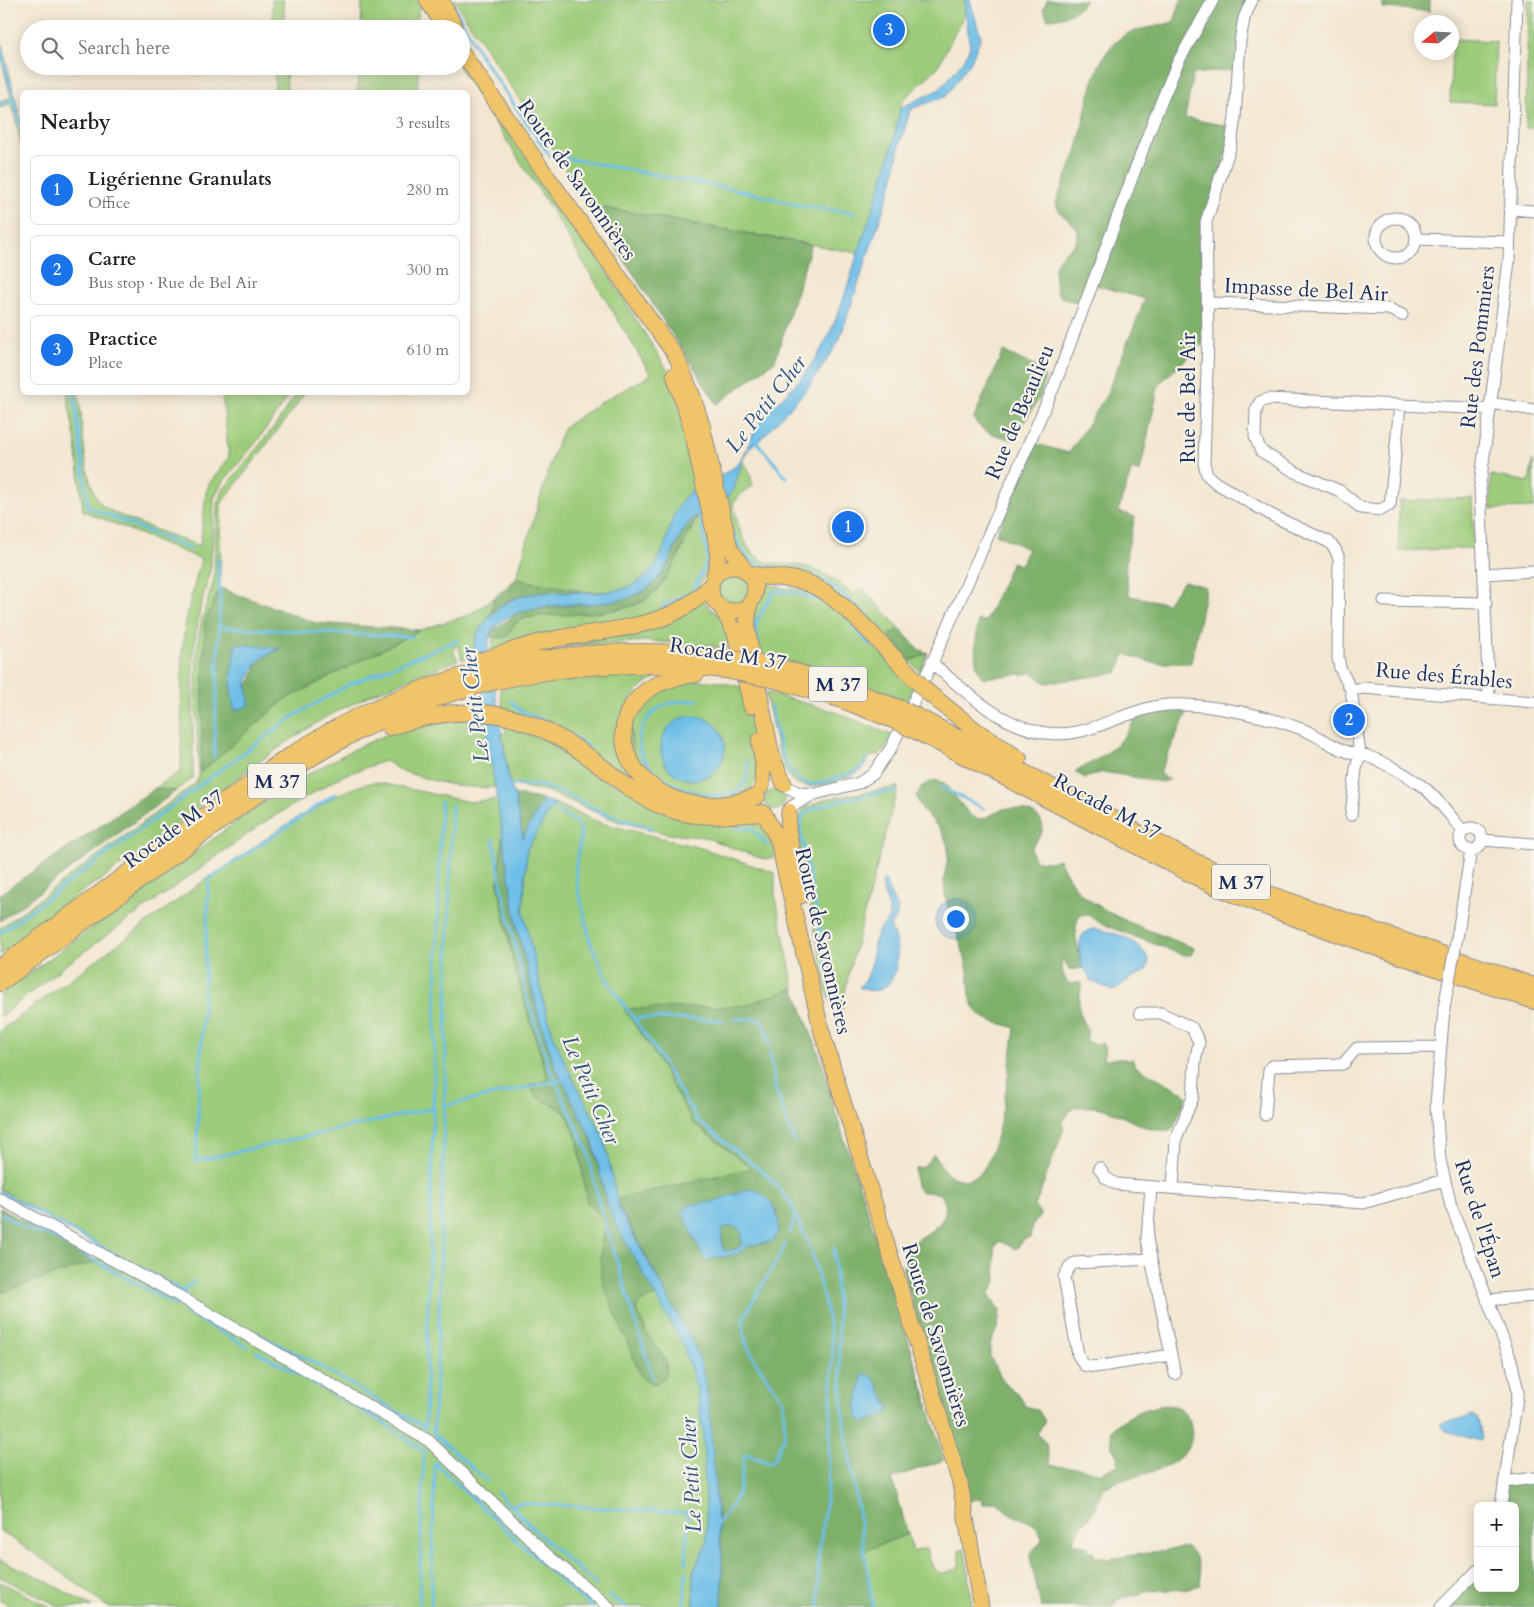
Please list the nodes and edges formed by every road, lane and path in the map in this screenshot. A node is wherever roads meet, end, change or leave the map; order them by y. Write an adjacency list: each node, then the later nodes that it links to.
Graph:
1 (427, 0): 6 (main road)
2 (441, 0): 7 (main road)
3 (1212, 0): 29 (street, Rue de Beaulieu)
4 (1252, 0): 15 (street, Rue de Bel Air)
5 (1517, 0): 11 (street, Rue des Pommiers)
6 (440, 20)
7 (451, 20)
8 (470, 57): 10 (main road, Route de Savonnières)
9 (470, 63): 10 (main road, Route de Savonnières)
10 (478, 73): 20 (main road, Route de Savonnières)
11 (1510, 209): 12 (street); 14 (street, Rue des Pommiers)
12 (1534, 210)
13 (1417, 239): 14 (street)
14 (1510, 242): 18 (street, Rue des Pommiers)
15 (1208, 303): 16 (street, Impasse de Bel Air); 33 (street, Rue de Bel Air)
16 (1402, 315)
17 (1400, 405): 17 (street); 18 (street)
18 (1490, 406): 19 (street); 23 (street, Rue des Pommiers)
19 (1534, 410)
20 (715, 506): 21 (main road, Route de Savonnières); 24 (main road, Route de Savonnières)
21 (746, 571): 24 (main road); 26 (main road); 42 (highway, bridge)
22 (1534, 571): 23 (street)
23 (1484, 574): 27 (street, Rue des Pommiers)
24 (712, 581): 28 (main road); 31 (highway)
25 (1384, 600): 27 (street)
26 (750, 603): 28 (main road); 39 (main road)
27 (1486, 603): 34 (street, Rue des Pommiers)
28 (722, 609): 40 (main road)
29 (932, 663): 38 (street); 41 (street, Rue de Beaulieu)
30 (723, 664): 31 (highway, Rocade M 37 / M 37); 36 (highway, Rocade M 37 / M 37, bridge); 40 (highway)
31 (495, 668): 32 (highway); 32 (highway, Rocade M 37 / M 37)
32 (461, 678): 37 (highway, Rocade M 37 / M 37); 50 (highway, Rocade M 37 / M 37)
33 (1350, 690): 34 (street, Rue des Érables); 38 (street, Rue de Bel Air)
34 (1489, 699): 35 (street, Rue des Érables)
35 (1534, 702)
36 (906, 719): 42 (highway, Rocade M 37 / M 37); 55 (highway, Rocade M 37 / M 37)
37 (347, 737): 44 (highway); 50 (highway, Rocade M 37 / M 37)
38 (1360, 753): 45 (street); 46 (street)
39 (786, 786): 40 (main road); 41 (street, Rue de Beaulieu); 43 (main road)
40 (760, 791): 44 (main road)
41 (814, 794): 43 (street, Rue de Beaulieu)
42 (1075, 800): 54 (highway, Rocade M 37 / M 37)
43 (790, 809): 44 (main road); 58 (main road, Route de Savonnières)
44 (764, 814): 58 (main road, Route de Savonnières)
45 (1351, 814)
46 (1463, 831): 47 (street); 49 (street)
47 (1482, 840): 48 (street); 49 (street)
48 (1534, 844)
49 (1471, 850): 57 (street, Rue de l'Épan, bridge)
50 (105, 898): 51 (highway, Rocade M 37 / M 37)
51 (76, 919): 52 (highway, Rocade M 37 / M 37); 53 (highway, Rocade M 37 / M 37)
52 (0, 967)
53 (0, 983)
54 (1534, 986)
55 (1534, 1001)
56 (1140, 1013): 63 (street)
57 (1440, 1046): 59 (street); 61 (street, Rue de l'Épan)
58 (837, 1079): 75 (main road, Route de Savonnières)
59 (1265, 1115)
60 (1099, 1168): 62 (street)
61 (1444, 1180): 63 (street); 67 (street, Rue de l'Épan)
62 (1151, 1187): 63 (street); 65 (street)
63 (1173, 1188)
64 (0, 1199): 74 (street)
65 (1151, 1258): 68 (street); 68 (street)
66 (1534, 1296): 67 (street)
67 (1487, 1300): 71 (street, Rue de l'Épan)
68 (1171, 1355): 69 (street)
69 (1175, 1374)
70 (1534, 1478): 71 (street)
71 (1504, 1482): 72 (street, Rue de l'Épan)
72 (1502, 1502)
73 (1474, 1574): 76 (street)
74 (609, 1607)
75 (982, 1607)
76 (1441, 1607)

